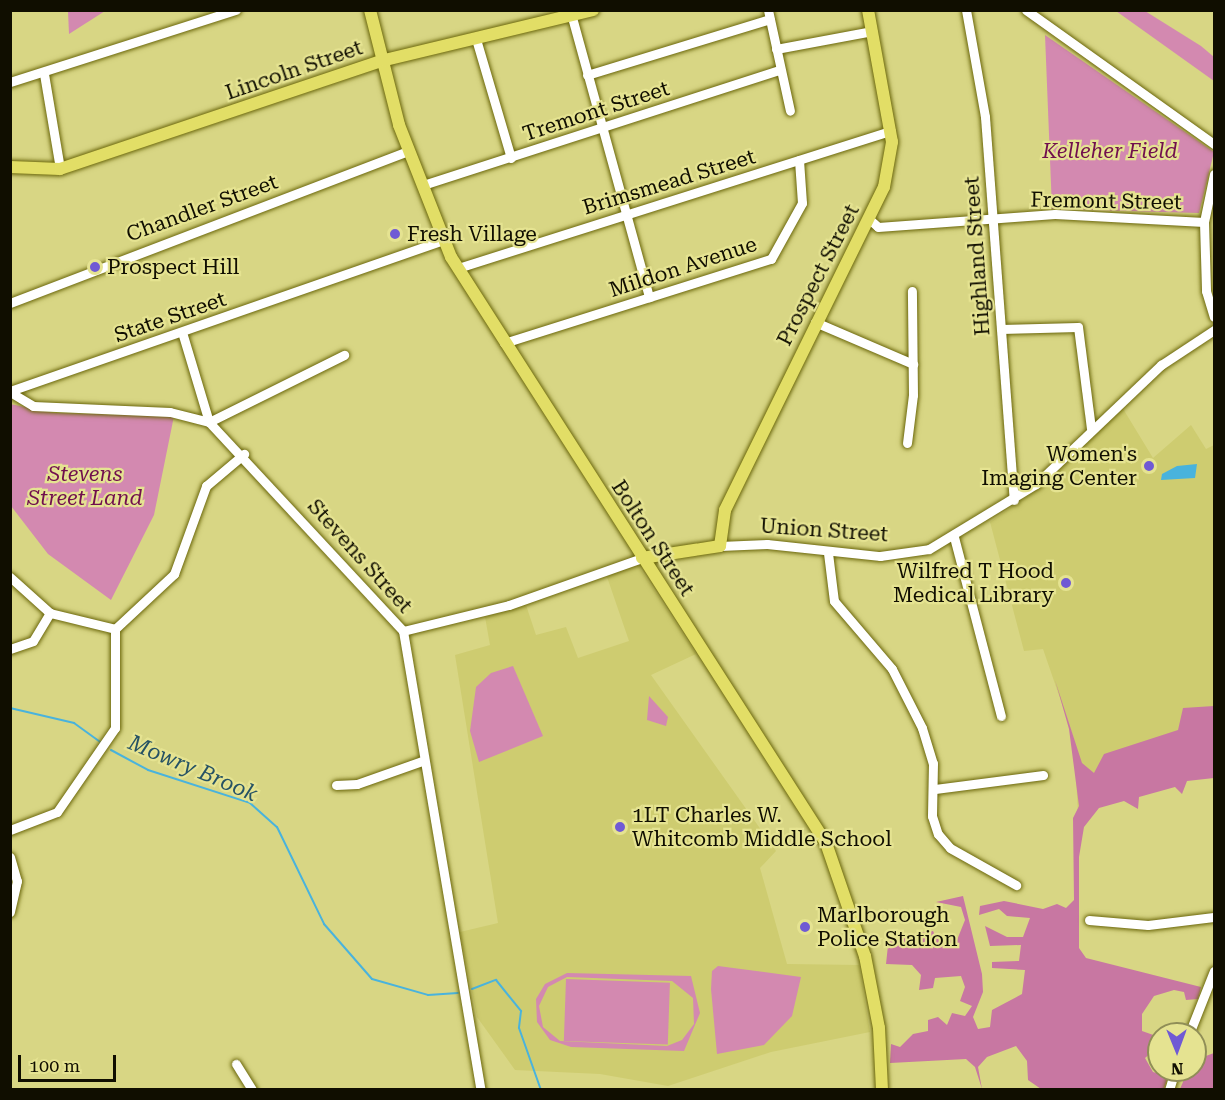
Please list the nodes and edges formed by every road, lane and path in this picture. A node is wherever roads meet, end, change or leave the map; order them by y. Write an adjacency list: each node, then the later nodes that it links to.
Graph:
1 (236, 10): 14 (street)
2 (370, 10): 12 (main road, Bolton Street)
3 (593, 10): 7 (main road, Lincoln Street)
4 (868, 10): 9 (main road, Prospect Street)
5 (966, 10): 30 (street, Highland Street)
6 (1026, 10): 20 (street)
7 (571, 13): 10 (main road, Lincoln Street); 15 (street)
8 (769, 15): 11 (street); 15 (street)
9 (872, 31): 11 (street); 19 (main road, Prospect Street)
10 (477, 39): 12 (main road, Lincoln Street); 22 (street)
11 (776, 49): 13 (street)
12 (381, 61): 21 (main road, Bolton Street); 25 (main road, Lincoln Street)
13 (780, 70): 17 (street); 18 (street, Tremont Street)
14 (44, 74): 16 (street); 25 (street)
15 (588, 75): 18 (street)
16 (10, 82)
17 (790, 111)
18 (603, 129): 22 (street, Tremont Street); 28 (street)
19 (891, 131): 23 (street, Brimsmead Street); 29 (main road, Prospect Street)
20 (1215, 144)
21 (408, 151): 27 (main road, Bolton Street); 36 (street, Chandler Street)
22 (511, 158): 27 (street, Tremont Street)
23 (799, 160): 28 (street, Brimsmead Street); 35 (street, Mildon Avenue)
24 (10, 167): 25 (main road, Lincoln Street)
25 (60, 169)
26 (1215, 174): 31 (street)
27 (423, 185): 32 (main road, Bolton Street)
28 (628, 214): 33 (street, Brimsmead Street); 35 (street)
29 (868, 218): 30 (street, Fremont Street); 38 (main road, Prospect Street)
30 (994, 219): 31 (street, Fremont Street); 39 (street, Highland Street)
31 (1204, 222): 37 (street)
32 (444, 240): 33 (main road, Bolton Street); 41 (street, State Street)
33 (458, 268): 42 (main road, Bolton Street)
34 (912, 291): 44 (street)
35 (649, 297): 42 (street, Mildon Avenue)
36 (10, 303)
37 (1215, 317)
38 (815, 322): 44 (street); 52 (main road, Prospect Street)
39 (1001, 329): 47 (street); 50 (street, Highland Street)
40 (1215, 330): 47 (street, Union Street)
41 (182, 332): 45 (street, State Street); 46 (street)
42 (504, 343): 54 (main road, Bolton Street)
43 (344, 355): 46 (street)
44 (913, 364): 48 (street)
45 (10, 391): 46 (street, Stevens Street)
46 (209, 422): 49 (street, Stevens Street)
47 (1091, 428): 50 (street, Union Street)
48 (907, 443)
49 (243, 454): 57 (street); 58 (street, Stevens Street)
50 (1014, 500): 51 (street, Union Street)
51 (954, 537): 53 (street, Union Street); 60 (street)
52 (720, 546): 53 (street, Union Street); 54 (main road, Union Street)
53 (828, 553): 64 (street)
54 (642, 558): 58 (street, Union Street); 76 (main road, Bolton Street)
55 (10, 577): 56 (street)
56 (50, 613): 57 (street); 59 (street)
57 (115, 629): 65 (street)
58 (403, 631): 61 (street, Stevens Street)
59 (10, 649)
60 (1001, 716)
61 (422, 761): 63 (street); 75 (street, Stevens Street)
62 (1043, 775): 64 (street)
63 (336, 785)
64 (935, 789): 67 (street)
65 (10, 830)
66 (10, 857): 68 (street)
67 (1016, 885)
68 (10, 912)
69 (1215, 917): 70 (street)
70 (1089, 920)
71 (1215, 971): 72 (street)
72 (1195, 1022)
73 (236, 1064): 74 (street)
74 (252, 1089)
75 (481, 1089)
76 (882, 1089)

